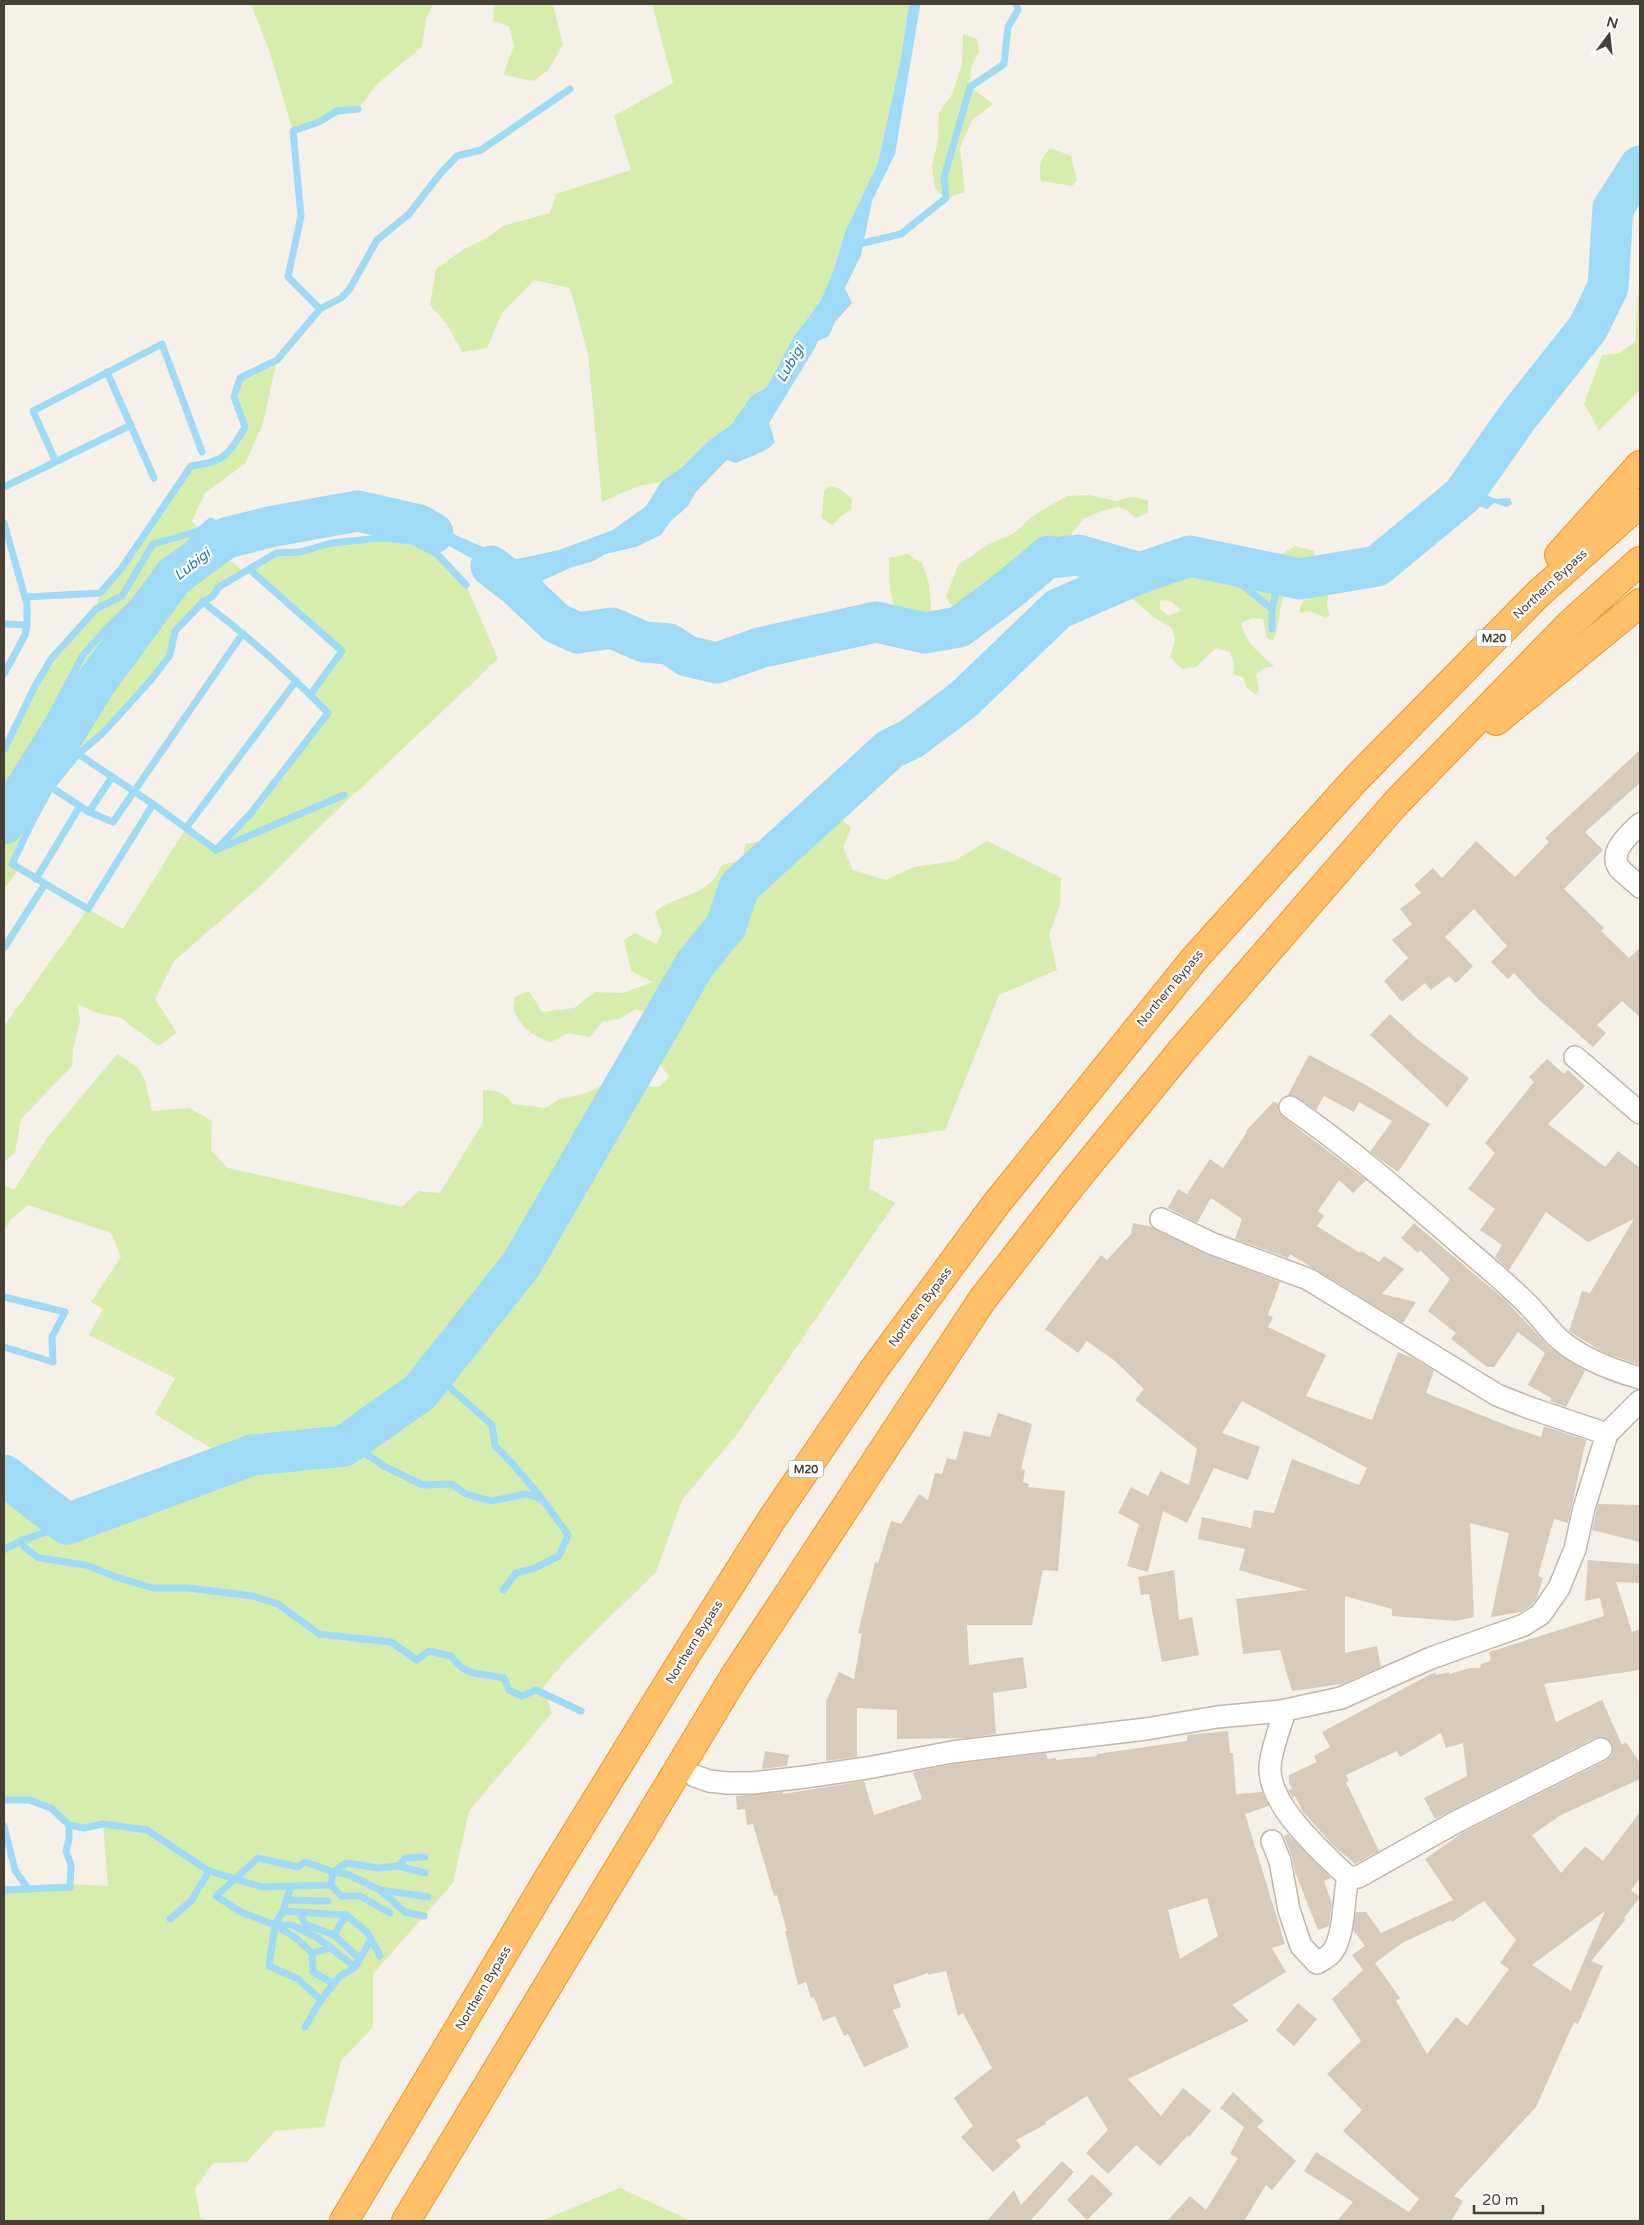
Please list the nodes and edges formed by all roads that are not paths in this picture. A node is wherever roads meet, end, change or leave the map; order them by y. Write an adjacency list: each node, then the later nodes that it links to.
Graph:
1 (1640, 465): 5 (highway)
2 (1640, 503): 5 (highway, Northern Bypass / M20)
3 (1640, 562): 6 (highway)
4 (1640, 603): 6 (highway)
5 (1355, 780): 21 (highway, Northern Bypass / M20)
6 (1394, 804): 22 (highway)
7 (1640, 824): 8 (street)
8 (1640, 887)
9 (1575, 1058): 11 (street)
10 (1290, 1107): 13 (street)
11 (1640, 1113)
12 (1161, 1219): 15 (street)
13 (1640, 1378)
14 (1640, 1402): 15 (street)
15 (1607, 1434): 16 (street)
16 (1284, 1711): 18 (street); 20 (street)
17 (1602, 1749): 20 (street)
18 (695, 1776)
19 (1272, 1841): 20 (street)
20 (1348, 1876)
21 (344, 2221)
22 (406, 2221)

